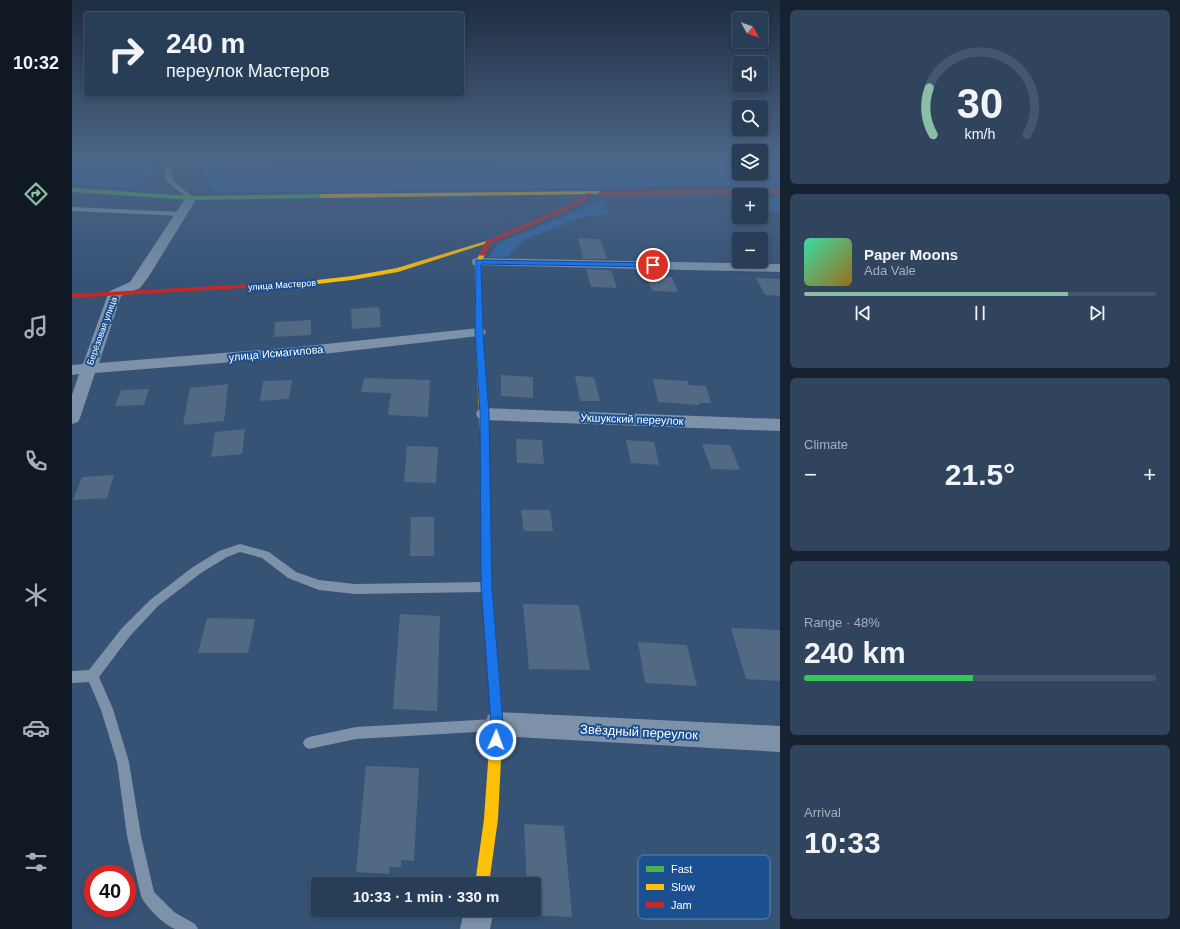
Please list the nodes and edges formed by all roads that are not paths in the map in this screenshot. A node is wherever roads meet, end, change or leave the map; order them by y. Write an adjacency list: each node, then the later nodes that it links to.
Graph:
1 (190, 199): 4 (street, Берёзовая улица)
2 (581, 199): 5 (street, улица Мастеров)
3 (72, 209): 4 (lane)
4 (180, 214): 8 (street, Берёзовая улица)
5 (488, 242): 6 (street); 8 (street, улица Мастеров)
6 (478, 262): 7 (street); 10 (street)
7 (780, 268)
8 (115, 294): 9 (street, улица Мастеров); 11 (street, Берёзовая улица)
9 (72, 296)
10 (479, 332): 11 (street, улица Исмагилова); 13 (street)
11 (88, 369): 12 (street, улица Исмагилова); 14 (street, Берёзовая улица)
12 (72, 370)
13 (484, 414): 15 (street, Укшукский переулок); 16 (street)
14 (72, 418)
15 (780, 425)
16 (487, 587): 17 (lane); 19 (street)
17 (92, 676): 18 (lane); 24 (lane)
18 (72, 677)
19 (497, 724): 20 (street, Звёздный переулок); 21 (lane); 22 (street)
20 (780, 739)
21 (309, 743)
22 (483, 877)
23 (478, 917): 25 (street)
24 (190, 929)
25 (475, 929)

